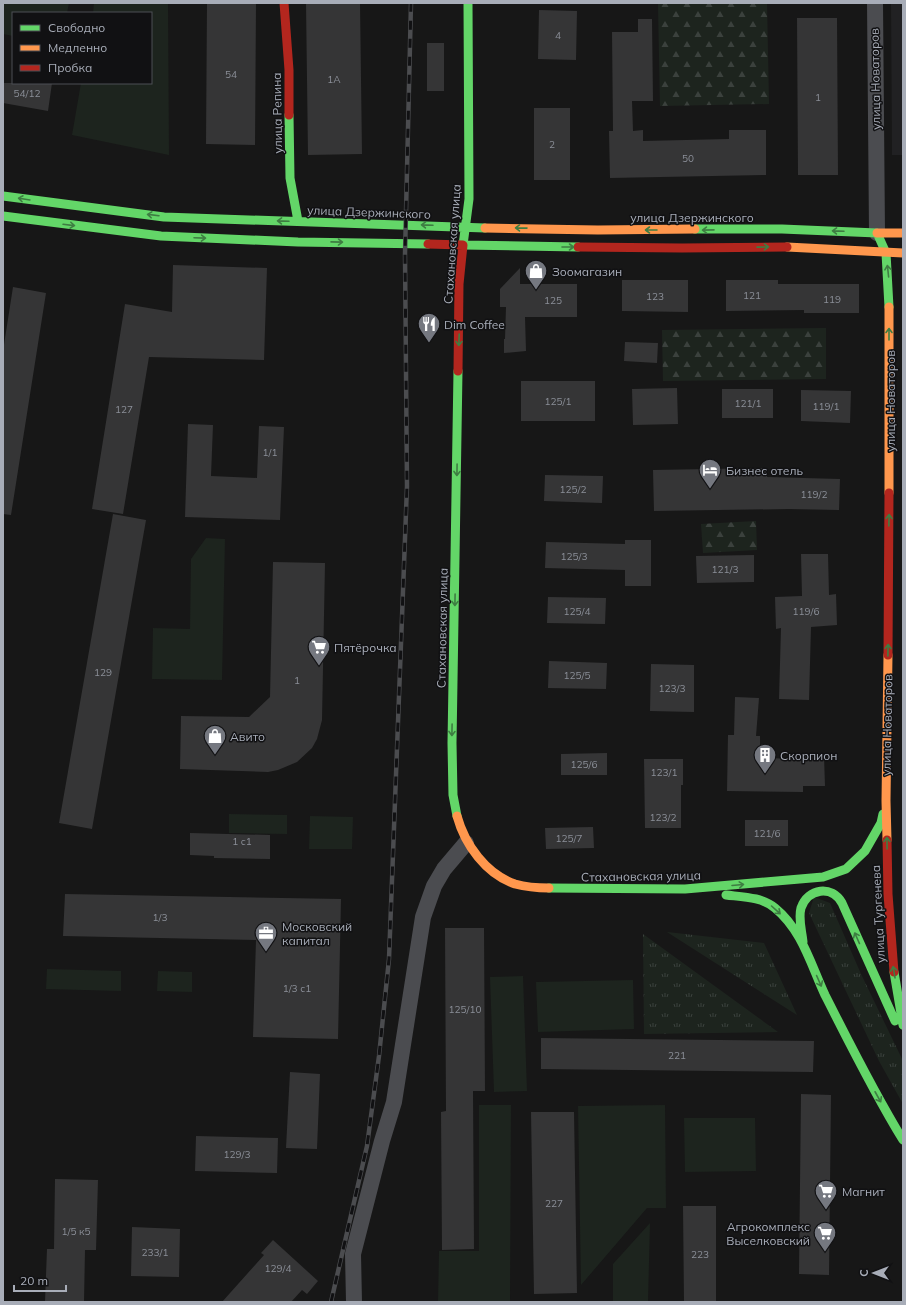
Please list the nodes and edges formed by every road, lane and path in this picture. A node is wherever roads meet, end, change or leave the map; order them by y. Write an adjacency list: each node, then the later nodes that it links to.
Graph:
1 (284, 3): 6 (main road, улица Репина)
2 (468, 3): 7 (main road, Стахановская улица)
3 (874, 3): 8 (street, улица Новаторов)
4 (3, 196): 6 (main road, улица Дзержинского, one-way to 4)
5 (3, 216): 10 (main road, one-way to 10)
6 (298, 221): 7 (main road, улица Дзержинского, one-way to 6)
7 (466, 227): 8 (main road, улица Дзержинского, one-way to 7); 10 (main road, Стахановская улица)
8 (877, 233): 9 (main road, улица Дзержинского); 11 (main road, улица Новаторов)
9 (903, 233)
10 (463, 245): 11 (main road, one-way to 11); 14 (main road, Стахановская улица, one-way to 14)
11 (886, 253): 12 (main road); 13 (main road, улица Новаторов, one-way to 11)
12 (903, 253)
13 (886, 801): 15 (main road, Стахановская улица, one-way to 13); 17 (main road, улица Тургенева, one-way to 13)
14 (466, 843): 15 (main road, Стахановская улица); 19 (street)
15 (685, 889): 16 (main road, one-way to 16)
16 (803, 945): 17 (main road, улица Тургенева, one-way to 16); 18 (main road, one-way to 18)
17 (901, 1029)
18 (903, 1140)
19 (354, 1302)

